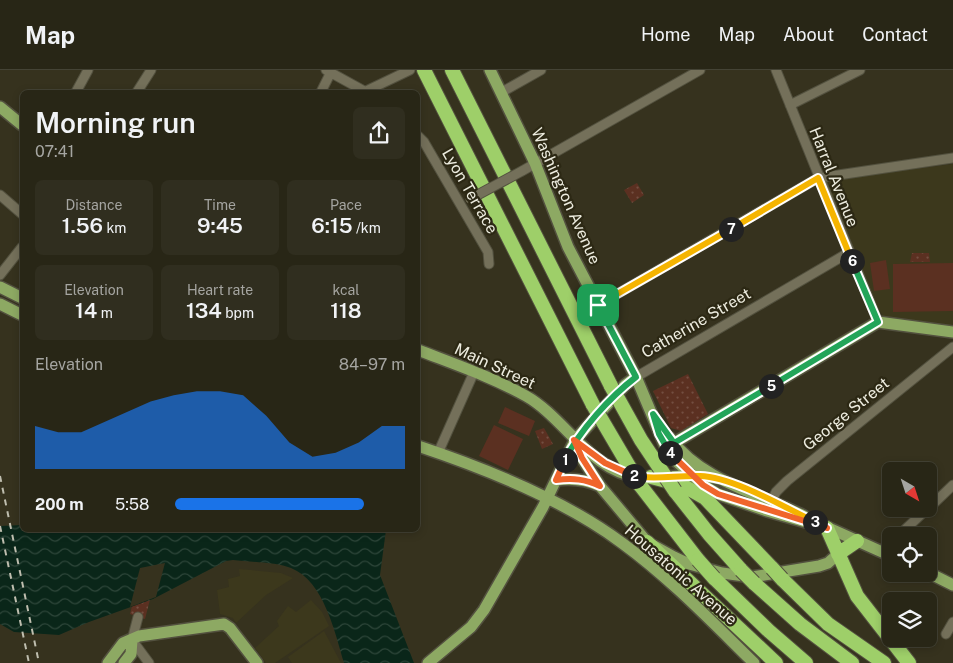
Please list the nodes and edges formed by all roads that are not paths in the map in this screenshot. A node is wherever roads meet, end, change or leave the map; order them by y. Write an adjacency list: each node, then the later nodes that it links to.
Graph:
1 (88, 70): 12 (street)
2 (151, 70): 13 (street)
3 (409, 70): 16 (street)
4 (424, 70): 50 (highway, bridge)
5 (452, 70): 77 (highway, bridge)
6 (490, 70): 17 (main road, Washington Avenue)
7 (541, 70): 17 (street)
8 (700, 70): 23 (street)
9 (776, 70): 18 (street, Harral Avenue)
10 (860, 70): 18 (street)
11 (328, 71): 14 (street); 15 (street)
12 (77, 90)
13 (138, 90)
14 (322, 90)
15 (361, 90)
16 (369, 90)
17 (502, 92): 23 (main road, Washington Avenue)
18 (790, 105): 24 (street, Harral Avenue)
19 (0, 107): 20 (main road)
20 (20, 123)
21 (420, 138): 26 (street, Lyon Terrace)
22 (953, 158): 24 (street)
23 (535, 163): 26 (street, bridge); 35 (main road, Washington Avenue)
24 (818, 178): 29 (street, Harral Avenue); 35 (street)
25 (0, 195): 27 (street)
26 (461, 204): 30 (street, Lyon Terrace)
27 (20, 212)
28 (20, 250): 31 (street)
29 (848, 253): 37 (street, Harral Avenue); 42 (street, Catherine Street)
30 (489, 264)
31 (0, 275)
32 (0, 287): 33 (main road)
33 (20, 297)
34 (0, 304): 36 (main road)
35 (598, 305): 42 (main road, Washington Avenue)
36 (20, 314)
37 (878, 322): 38 (main road); 44 (main road)
38 (953, 332)
39 (953, 347): 55 (street, George Street)
40 (420, 351): 41 (main road, Main Street)
41 (474, 372): 43 (main road, Main Street); 46 (street)
42 (636, 377): 43 (main road, Catherine Street); 44 (main road, Washington Avenue)
43 (574, 440): 49 (main road, Catherine Street); 50 (main road, Main Street); 51 (main road, Main Street)
44 (670, 446): 47 (main road, Main Street); 48 (main road, Main Street)
45 (420, 447): 46 (main road, Housatonic Avenue)
46 (438, 453): 53 (main road, Housatonic Avenue)
47 (693, 476): 48 (main road, Main Street); 50 (main road, Main Street); 55 (main road, Main Street)
48 (720, 479): 55 (main road, Main Street)
49 (556, 480): 51 (main road); 53 (main road, Catherine Street)
50 (645, 481): 76 (highway, bridge); 78 (highway, bridge)
51 (600, 486): 60 (main road, Main Street)
52 (951, 488): 54 (street)
53 (547, 497): 73 (main road, Catherine Street); 74 (main road, Housatonic Avenue)
54 (938, 499)
55 (770, 506): 58 (main road, Main Street)
56 (917, 518): 57 (street)
57 (908, 527)
58 (827, 528): 59 (main road, Main Street); 62 (highway)
59 (857, 541): 61 (main road, Main Street); 62 (highway)
60 (647, 542): 62 (main road, Main Street); 75 (highway)
61 (882, 551)
62 (838, 554): 79 (highway)
63 (937, 577): 64 (main road)
64 (953, 585)
65 (138, 616): 68 (street)
66 (953, 622): 67 (street)
67 (946, 634)
68 (132, 640): 69 (main road); 70 (main road); 71 (street); 72 (main road)
69 (108, 663)
70 (124, 663)
71 (149, 663)
72 (257, 663)
73 (428, 663)
74 (754, 663)
75 (776, 663)
76 (806, 663)
77 (852, 663)
78 (884, 663)
79 (909, 663)

